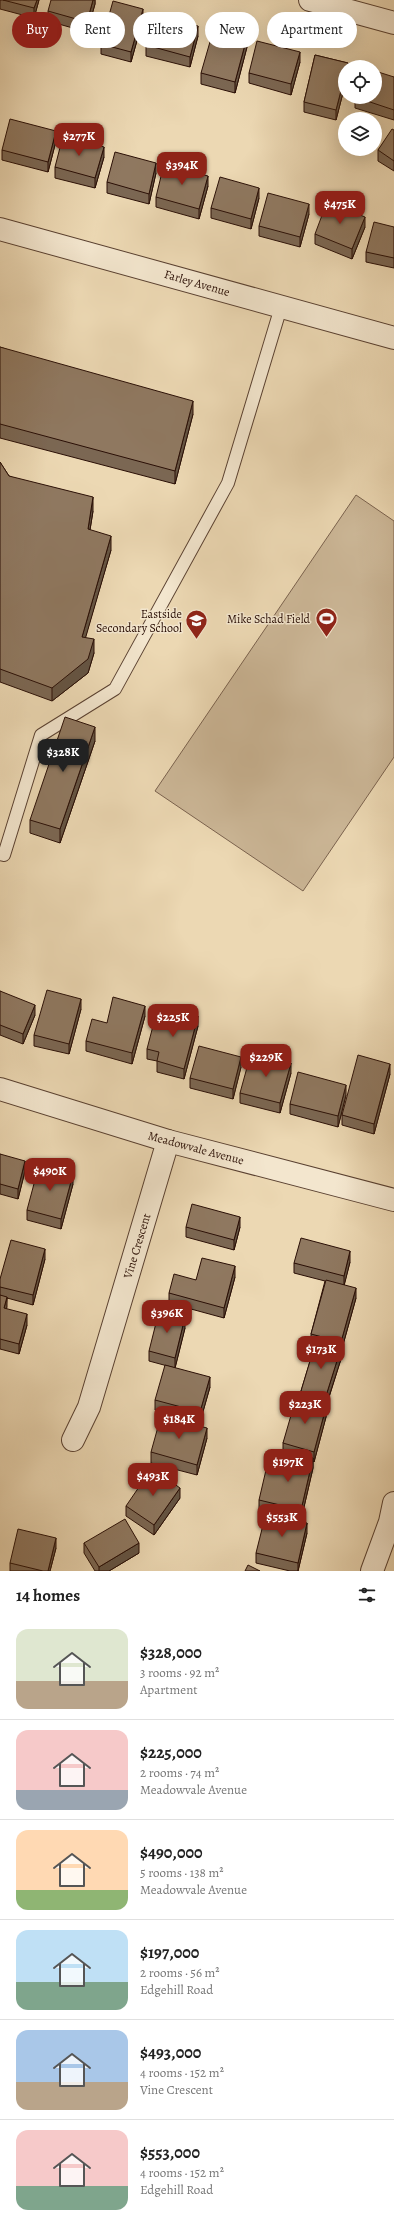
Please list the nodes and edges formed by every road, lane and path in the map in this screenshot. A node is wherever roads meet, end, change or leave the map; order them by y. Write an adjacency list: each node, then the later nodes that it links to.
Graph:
1 (310, 0): 2 (street)
2 (394, 23)
3 (0, 229): 4 (street, Farley Avenue)
4 (281, 306): 5 (street, Farley Avenue); 6 (lane)
5 (394, 338)
6 (0, 854)
7 (0, 1090): 8 (street, Meadowvale Avenue)
8 (168, 1141): 9 (street, Meadowvale Avenue); 10 (street, Vine Crescent)
9 (394, 1200)
10 (73, 1440)
11 (394, 1503): 12 (street)
12 (372, 1571)

